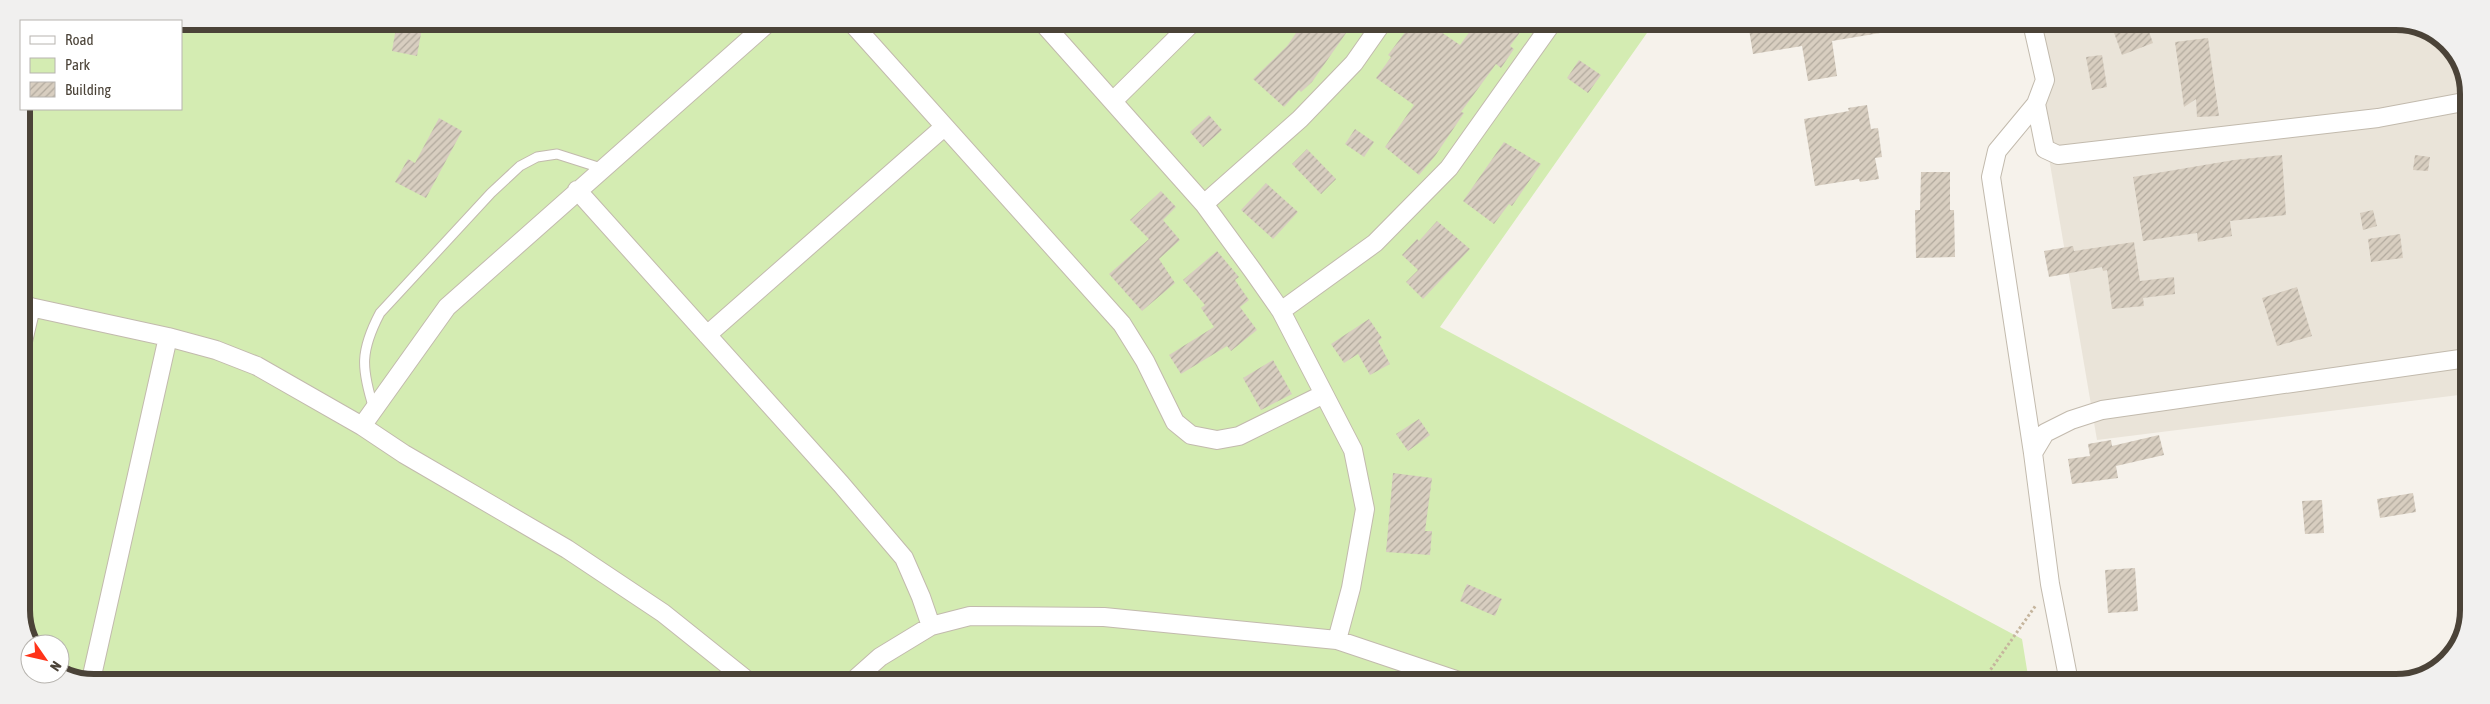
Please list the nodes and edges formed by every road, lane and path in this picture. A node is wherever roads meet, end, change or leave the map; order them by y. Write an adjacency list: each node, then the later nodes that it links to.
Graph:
1 (760, 30): 12 (street)
2 (857, 30): 11 (street)
3 (1049, 30): 8 (street)
4 (1185, 30): 8 (street)
5 (1377, 30): 14 (street)
6 (1547, 30): 16 (street)
7 (2034, 30): 10 (street)
8 (1113, 101): 14 (street)
9 (2460, 103): 10 (street)
10 (2036, 104): 23 (street)
11 (944, 128): 17 (street); 20 (street)
12 (602, 168): 13 (street); 21 (lane)
13 (578, 190): 17 (street); 21 (street)
14 (1204, 204): 16 (street)
15 (30, 307): 18 (street)
16 (1281, 311): 20 (street)
17 (707, 335): 25 (street)
18 (168, 337): 22 (street); 27 (street)
19 (2460, 359): 23 (street)
20 (1324, 394): 26 (street)
21 (374, 410): 22 (street)
22 (362, 426): 28 (street)
23 (2033, 453): 24 (street)
24 (2050, 584): 31 (path); 32 (street)
25 (931, 626): 26 (street); 29 (street)
26 (1337, 640): 30 (street)
27 (92, 674)
28 (739, 674)
29 (861, 674)
30 (1438, 674)
31 (1988, 674)
32 (2067, 674)

